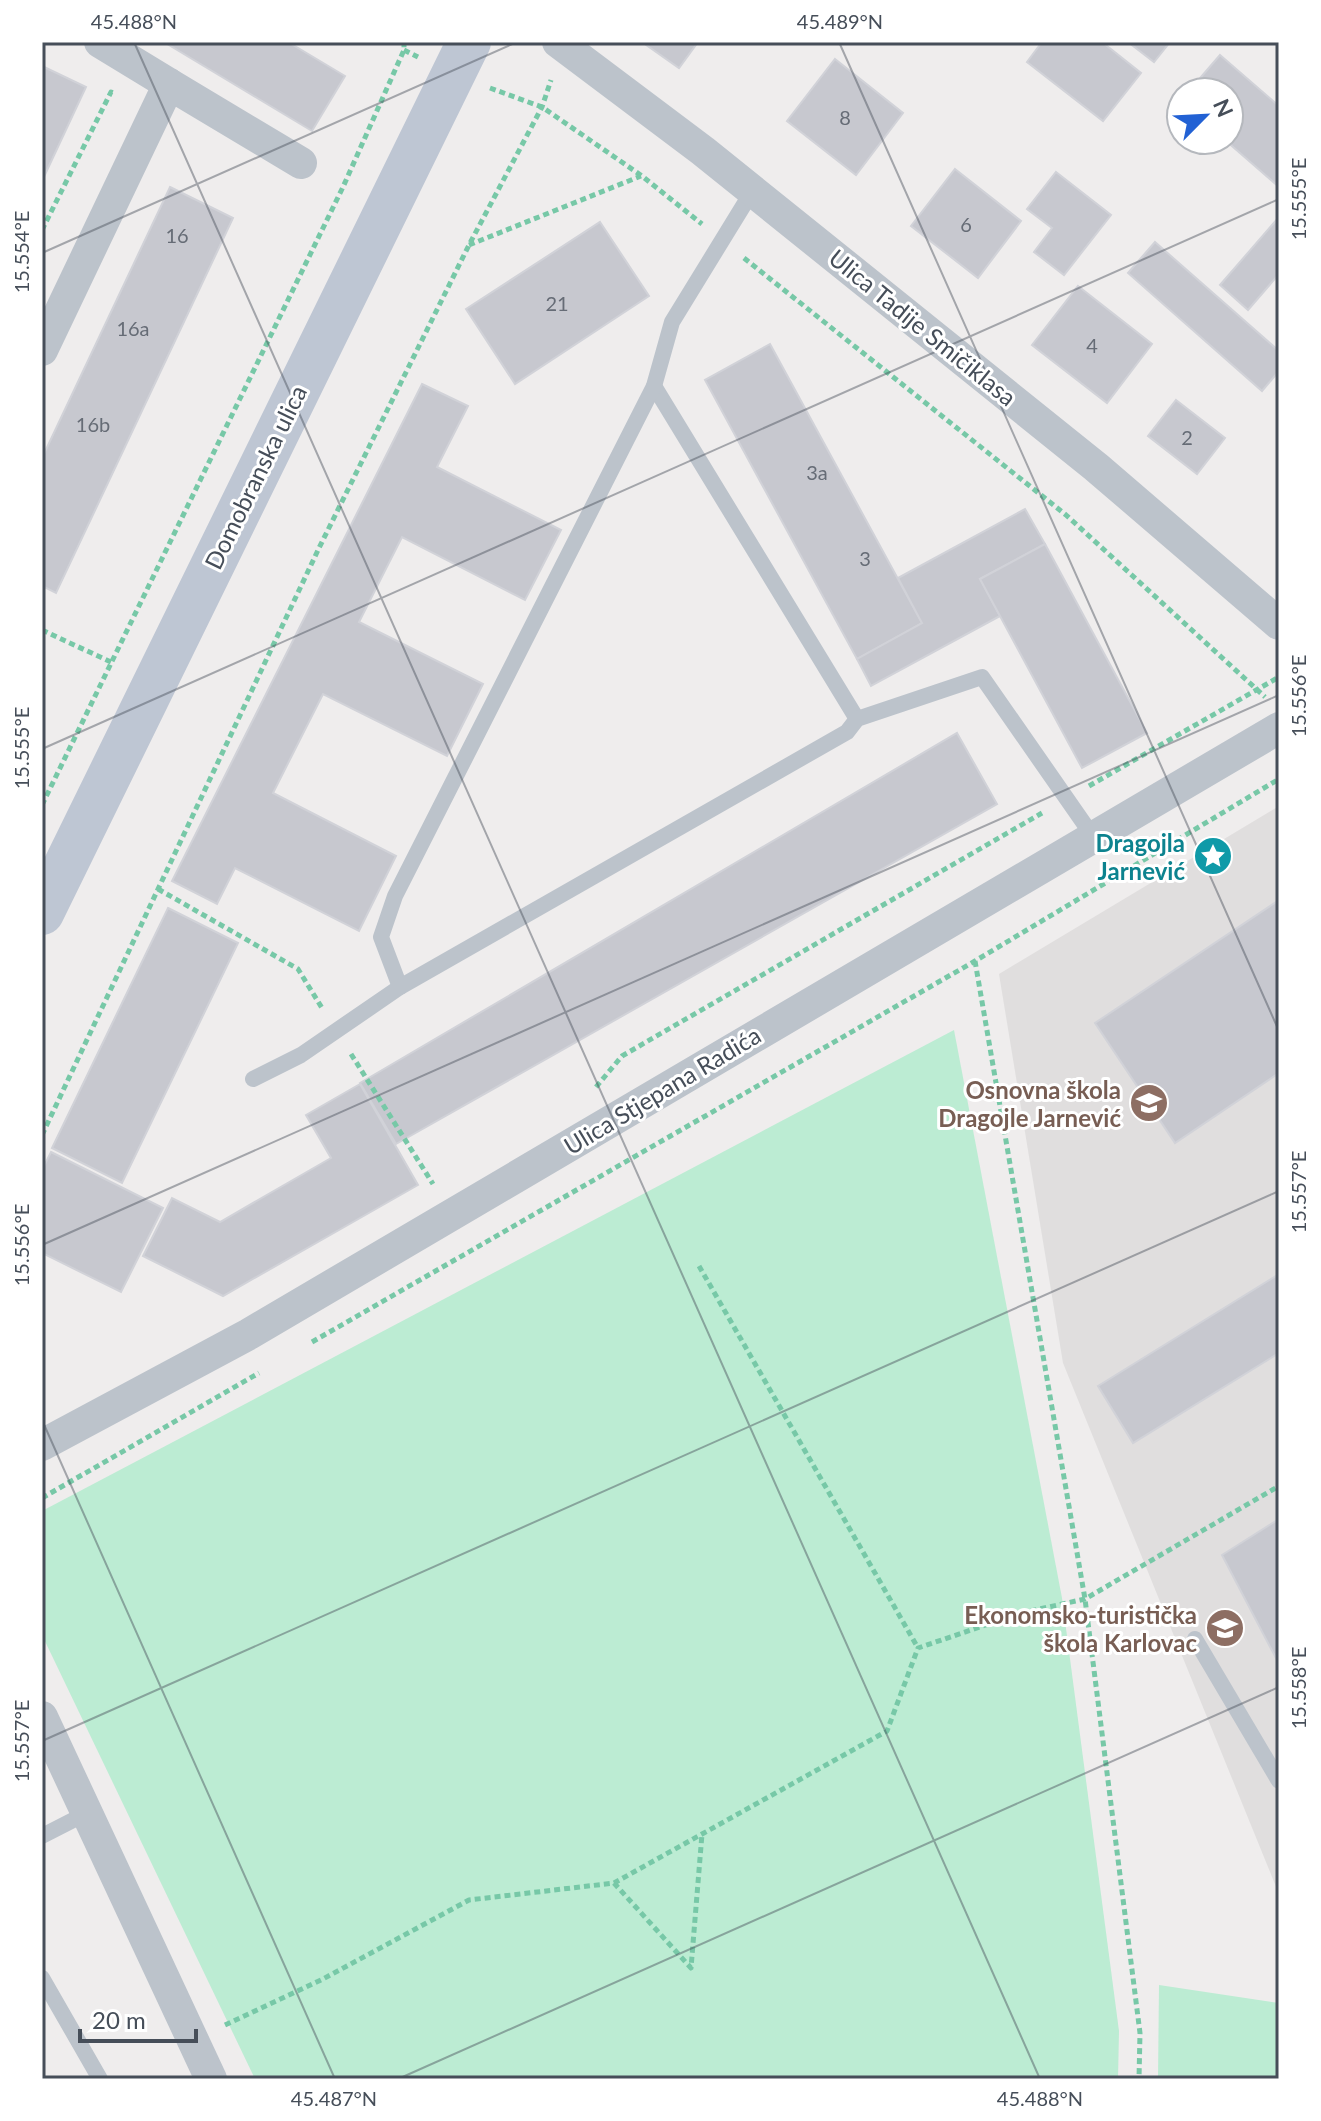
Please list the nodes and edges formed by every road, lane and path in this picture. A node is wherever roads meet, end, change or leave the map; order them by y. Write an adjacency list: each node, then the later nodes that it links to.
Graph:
1 (100, 42): 8 (street)
2 (404, 42): 5 (path)
3 (469, 42): 30 (main road, Domobranska ulica)
4 (558, 42): 13 (street, Ulica Tadije Smičiklasa)
5 (404, 50): 6 (path); 20 (path)
6 (420, 57)
7 (552, 80): 10 (path)
8 (169, 84): 11 (street); 16 (street)
9 (497, 91): 10 (path)
10 (542, 107): 12 (path); 15 (path)
11 (301, 163)
12 (642, 176): 14 (path); 15 (path)
13 (753, 190): 14 (lane); 18 (street, Ulica Tadije Smičiklasa)
14 (721, 239): 17 (lane); 22 (path)
15 (469, 245): 29 (path)
16 (42, 350)
17 (654, 386): 23 (lane); 32 (lane)
18 (1279, 624)
19 (42, 630): 20 (path)
20 (113, 663): 27 (path)
21 (1279, 677): 22 (path)
22 (1257, 689): 26 (path)
23 (857, 719): 26 (lane); 32 (lane)
24 (1279, 728): 28 (street, Ulica Stjepana Radića)
25 (1279, 779): 31 (path)
26 (1065, 799): 28 (lane); 35 (path)
27 (42, 805)
28 (1092, 835): 41 (street, Ulica Stjepana Radića)
29 (158, 889): 33 (path); 36 (path)
30 (42, 913)
31 (975, 961): 39 (path); 44 (path)
32 (400, 987): 33 (lane)
33 (337, 1030): 34 (lane); 37 (path)
34 (253, 1079)
35 (589, 1096)
36 (42, 1135)
37 (437, 1190)
38 (699, 1266): 46 (path)
39 (311, 1343)
40 (269, 1367): 43 (path)
41 (42, 1445)
42 (1279, 1486): 44 (path)
43 (42, 1498)
44 (1085, 1599): 46 (path); 57 (path)
45 (1195, 1639): 48 (lane)
46 (918, 1648): 50 (path)
47 (42, 1717): 49 (street)
48 (1279, 1781)
49 (87, 1813): 51 (lane); 56 (street)
50 (702, 1834): 52 (path); 52 (path)
51 (42, 1836)
52 (614, 1883): 54 (path)
53 (42, 1978): 55 (lane)
54 (225, 2025)
55 (100, 2079)
56 (211, 2079)
57 (1139, 2079)

